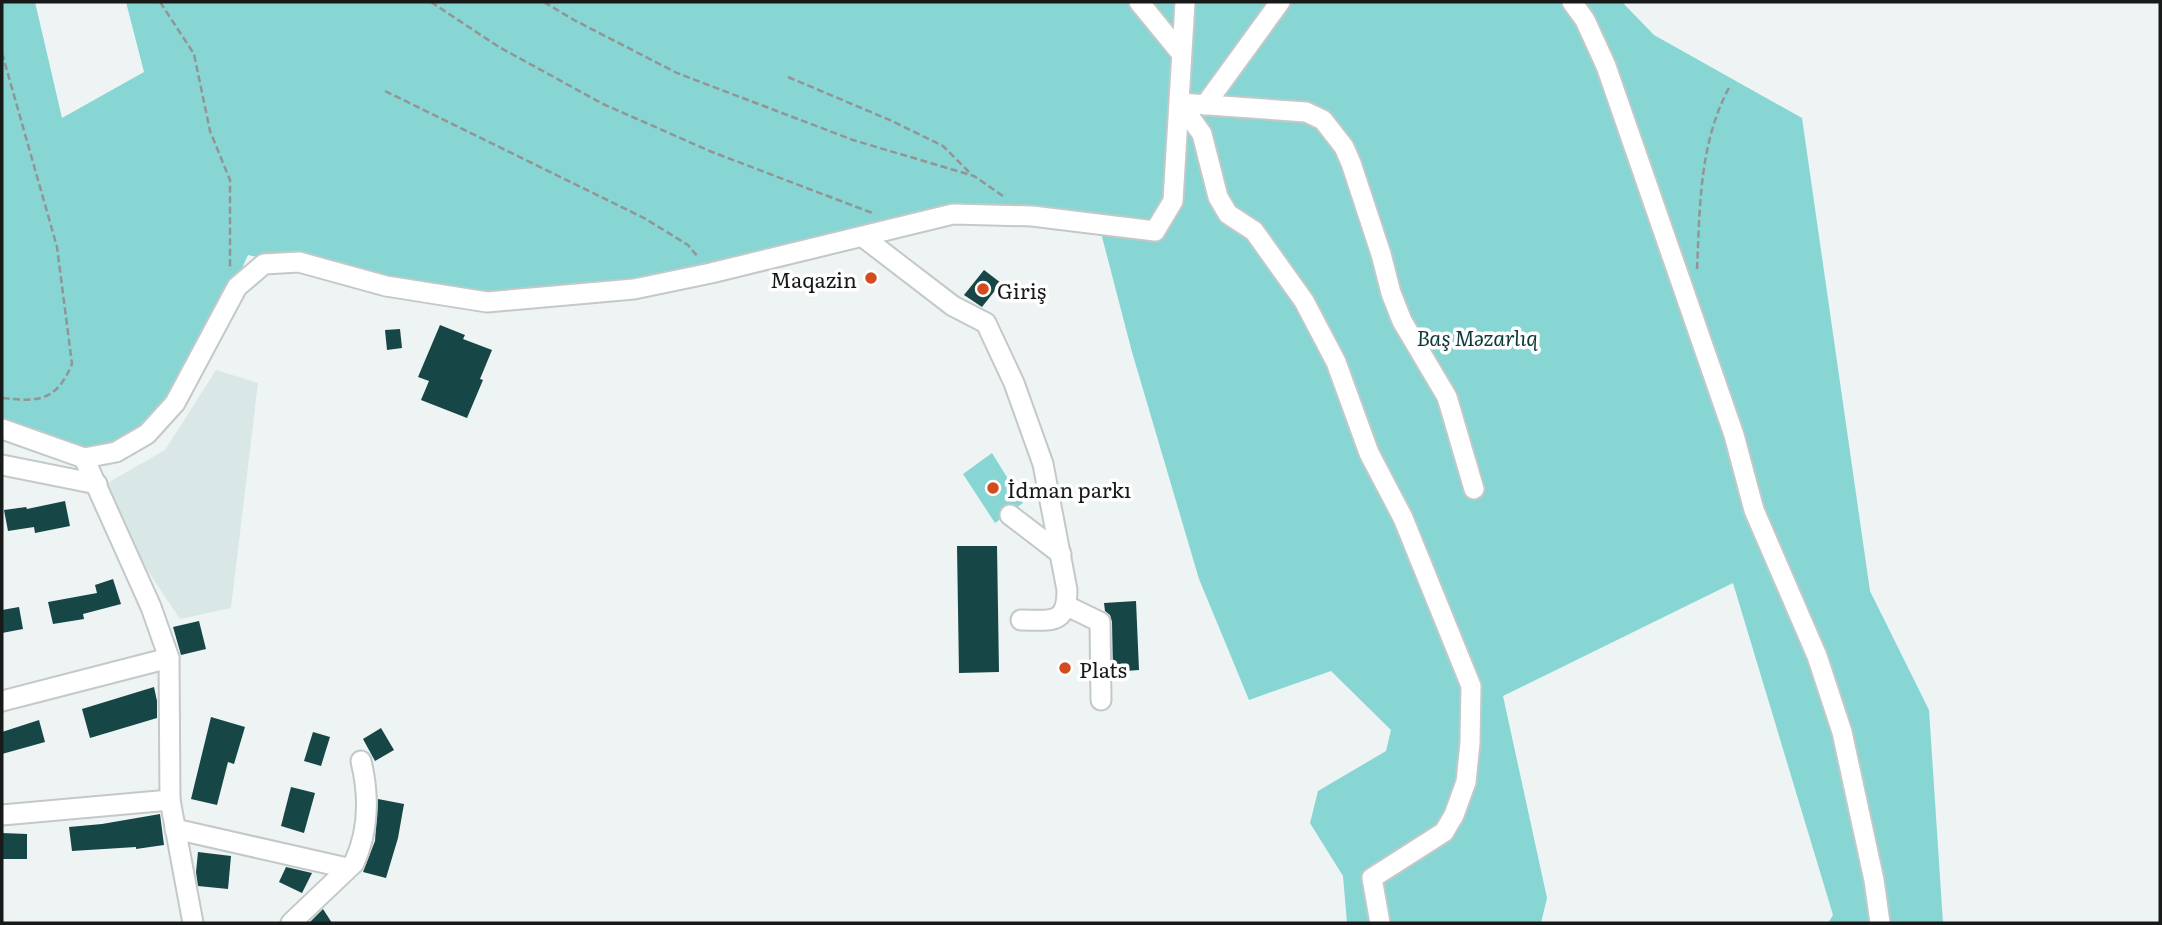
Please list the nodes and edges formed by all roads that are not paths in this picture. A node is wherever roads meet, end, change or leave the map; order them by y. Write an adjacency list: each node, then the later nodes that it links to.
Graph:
1 (1139, 2): 5 (street)
2 (1185, 2): 5 (street)
3 (1280, 2): 7 (street)
4 (1572, 2): 29 (street)
5 (1180, 52): 6 (street)
6 (1180, 103): 7 (street); 8 (street); 28 (street)
7 (1205, 105): 13 (street)
8 (863, 237): 10 (street); 15 (street)
9 (2, 429): 10 (street)
10 (84, 458): 12 (street)
11 (2, 465): 12 (street)
12 (97, 484): 18 (street)
13 (1474, 489)
14 (1010, 514): 15 (street)
15 (1061, 554): 16 (street)
16 (1067, 606): 17 (street); 19 (street)
17 (1021, 620)
18 (169, 658): 20 (street); 22 (street)
19 (1101, 700)
20 (2, 701)
21 (361, 761): 25 (street)
22 (170, 800): 23 (street); 24 (street)
23 (2, 815)
24 (175, 829): 25 (street); 26 (street)
25 (347, 868): 27 (street)
26 (193, 923)
27 (291, 923)
28 (1381, 923)
29 (1880, 923)

